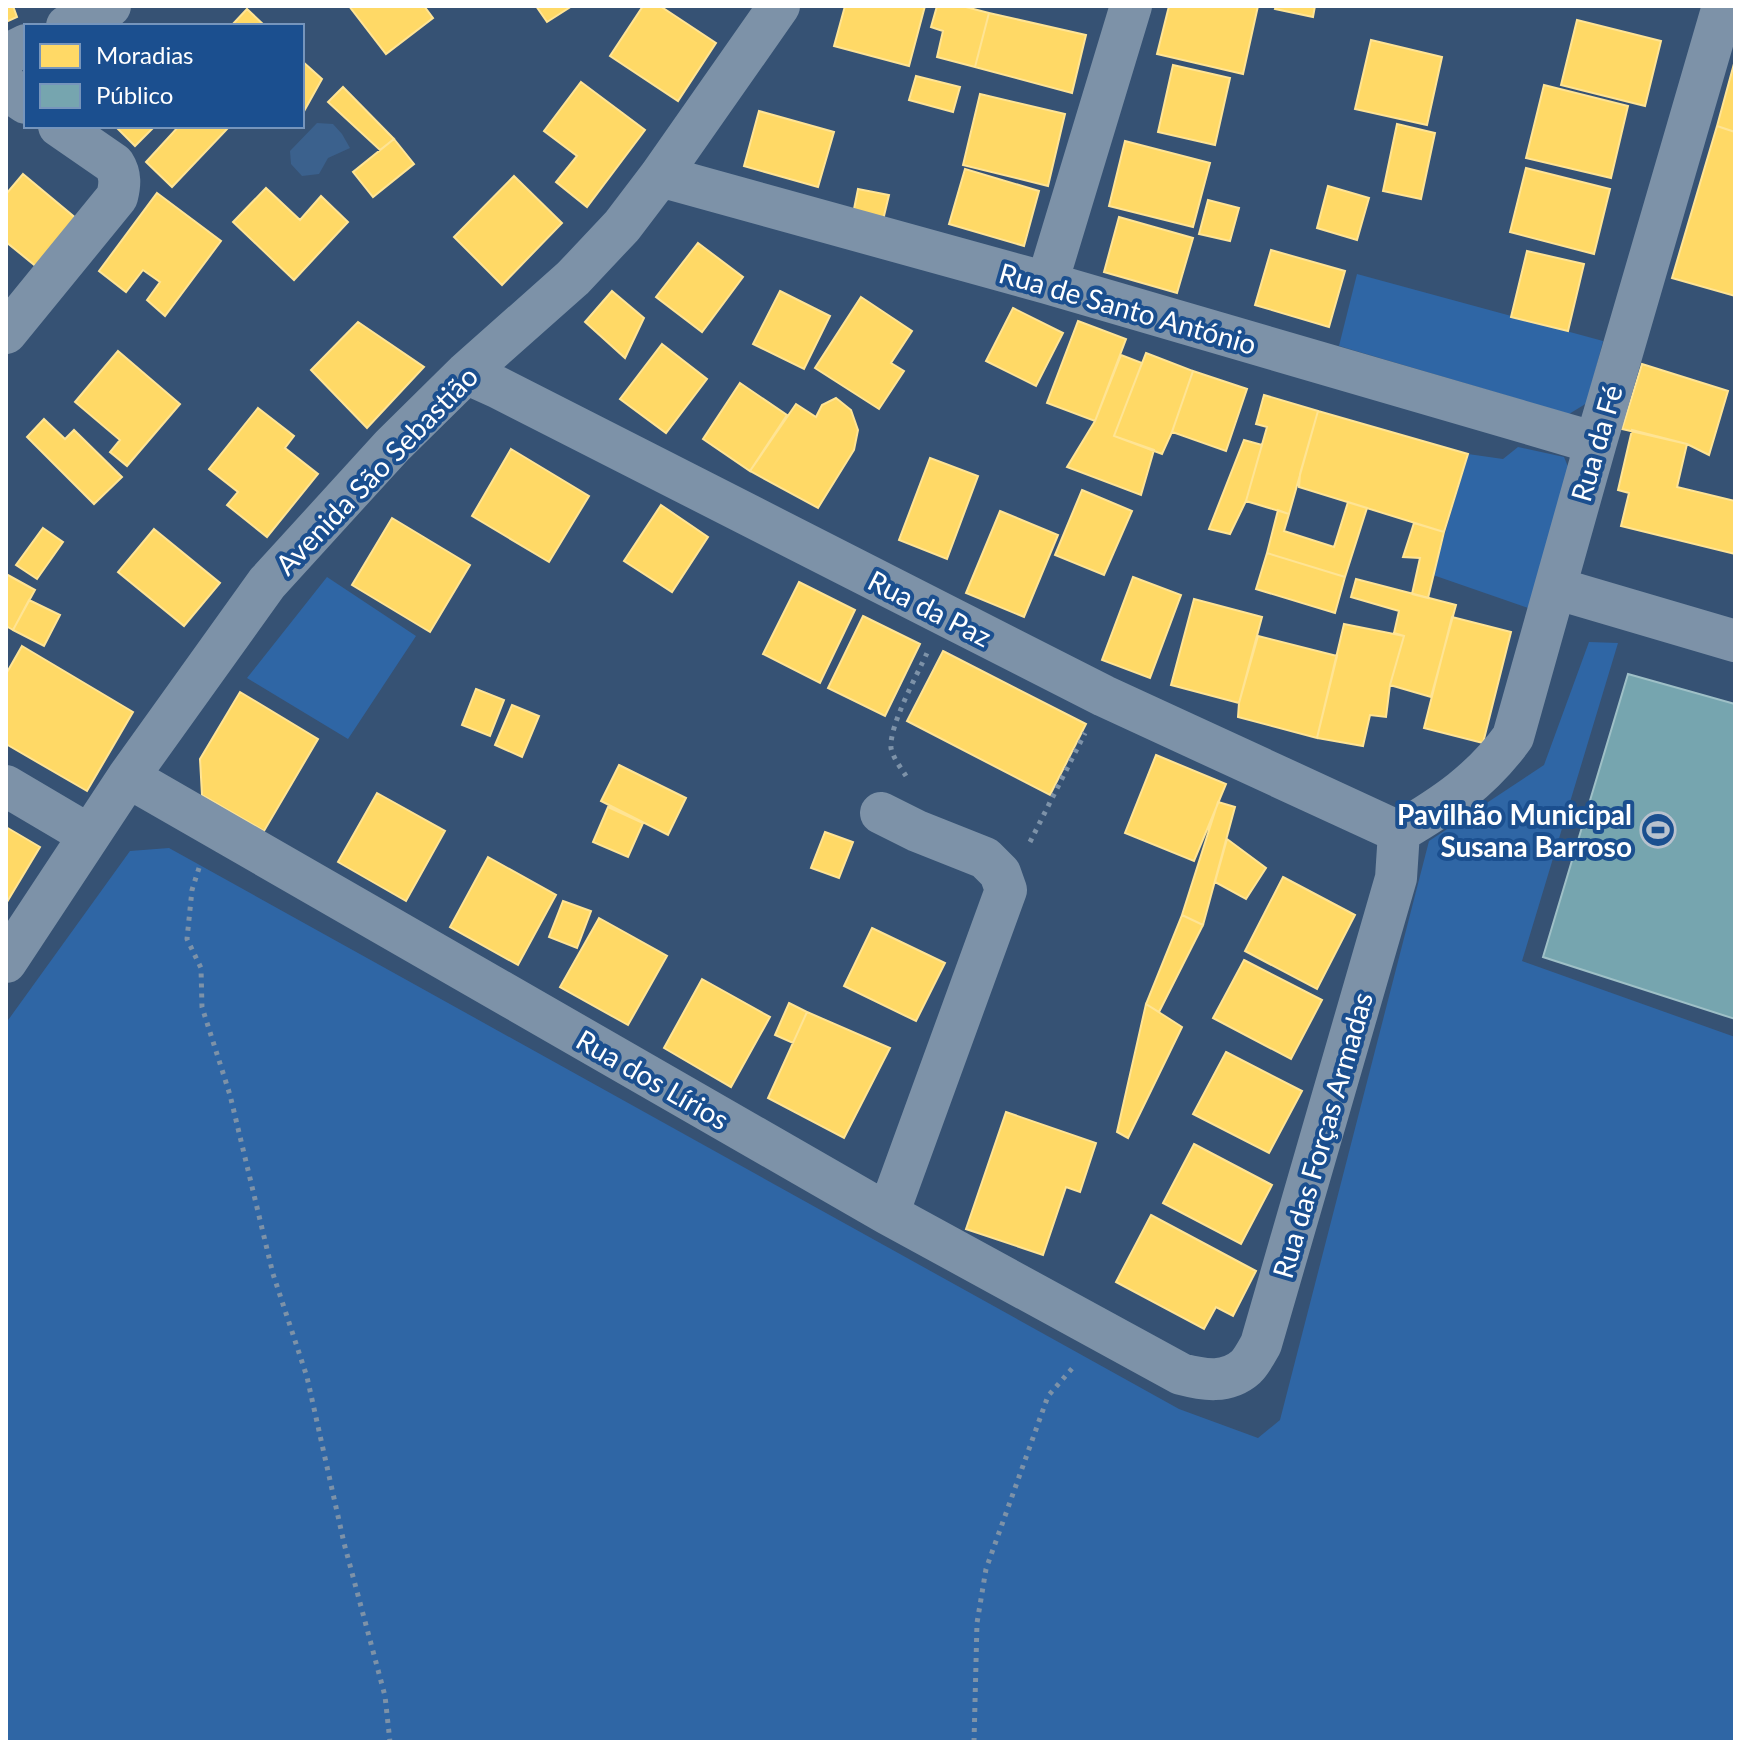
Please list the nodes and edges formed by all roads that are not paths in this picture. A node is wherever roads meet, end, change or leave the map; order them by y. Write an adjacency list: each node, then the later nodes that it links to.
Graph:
1 (110, 6): 5 (street)
2 (779, 6): 11 (street, Avenida São Sebastião)
3 (1131, 6): 12 (street)
4 (1719, 10): 15 (street, Rua da Fé)
5 (71, 24)
6 (24, 46): 7 (street)
7 (6, 55)
8 (6, 84): 9 (street)
9 (24, 102)
10 (62, 128): 13 (street)
11 (660, 176): 12 (street, Rua de Santo António); 14 (street, Avenida São Sebastião)
12 (1047, 283): 15 (street, Rua de Santo António)
13 (6, 333)
14 (466, 373): 18 (street, Avenida São Sebastião); 21 (street, Rua da Paz)
15 (1596, 442): 16 (street, Rua da Fé)
16 (1555, 588): 17 (street); 21 (street, Rua da Fé)
17 (1735, 641)
18 (128, 777): 22 (street, Avenida São Sebastião); 24 (street, Rua dos Lírios)
19 (6, 786): 22 (street)
20 (881, 813): 24 (street)
21 (1399, 832): 25 (street, Rua das Forças Armadas)
22 (89, 835): 23 (street, Avenida São Sebastião)
23 (6, 962)
24 (888, 1214): 25 (street, Rua dos Lírios)
25 (1181, 1374)

